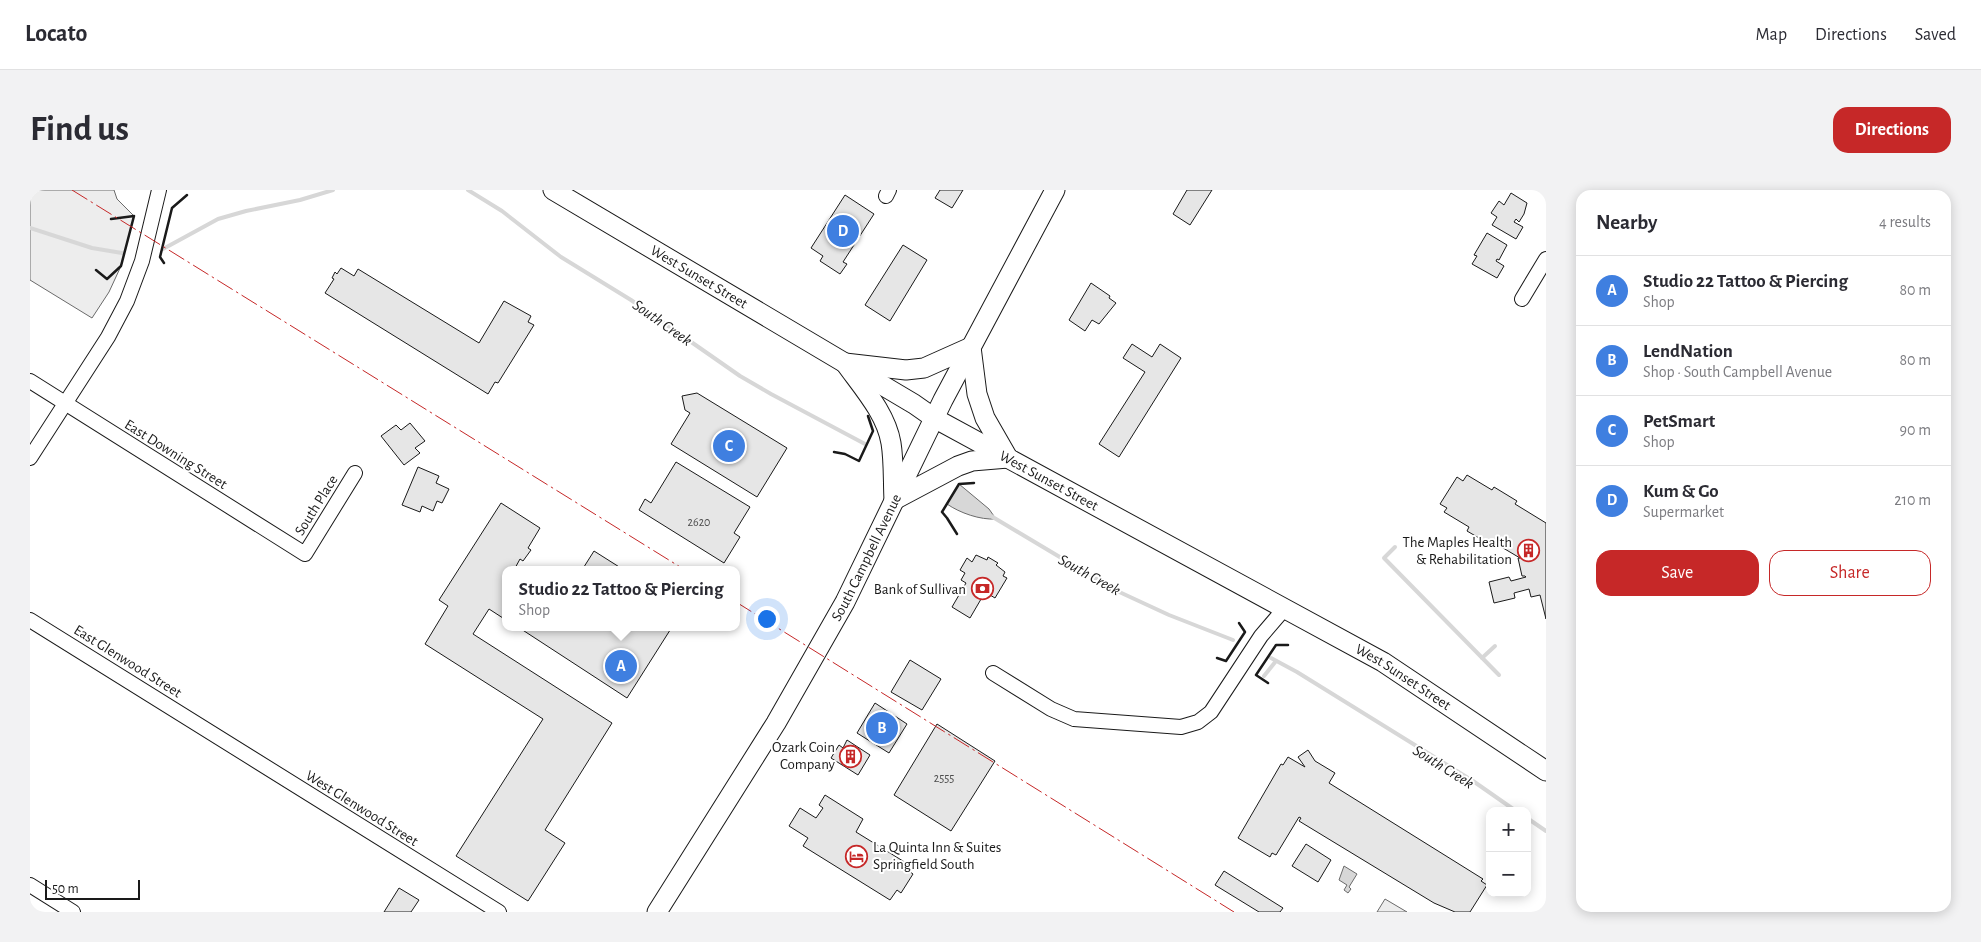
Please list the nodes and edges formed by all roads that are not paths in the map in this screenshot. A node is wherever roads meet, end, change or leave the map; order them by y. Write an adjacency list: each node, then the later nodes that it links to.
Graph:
1 (159, 190): 9 (street)
2 (553, 190): 7 (main road, West Sunset Street)
3 (1053, 191): 6 (main road, South Campbell Avenue)
4 (1546, 259): 5 (street)
5 (1522, 299)
6 (971, 347): 7 (main road); 10 (main road, South Campbell Avenue); 12 (main road)
7 (845, 363): 10 (main road, West Sunset Street); 14 (main road)
8 (30, 380): 9 (street, East Downing Street)
9 (66, 403): 11 (street); 15 (street, East Downing Street)
10 (934, 418): 12 (main road, West Sunset Street); 14 (main road, South Campbell Avenue)
11 (30, 458)
12 (1008, 458): 14 (main road); 16 (main road, West Sunset Street)
13 (355, 474): 15 (street, South Place)
14 (894, 500): 24 (main road, South Campbell Avenue)
15 (305, 554)
16 (1285, 608): 18 (street); 20 (main road, West Sunset Street)
17 (30, 620): 19 (street, East Glenwood Street)
18 (993, 673)
19 (209, 731): 23 (street, West Glenwood Street)
20 (1546, 771)
21 (30, 885): 22 (street)
22 (73, 912)
23 (498, 912)
24 (657, 912)

